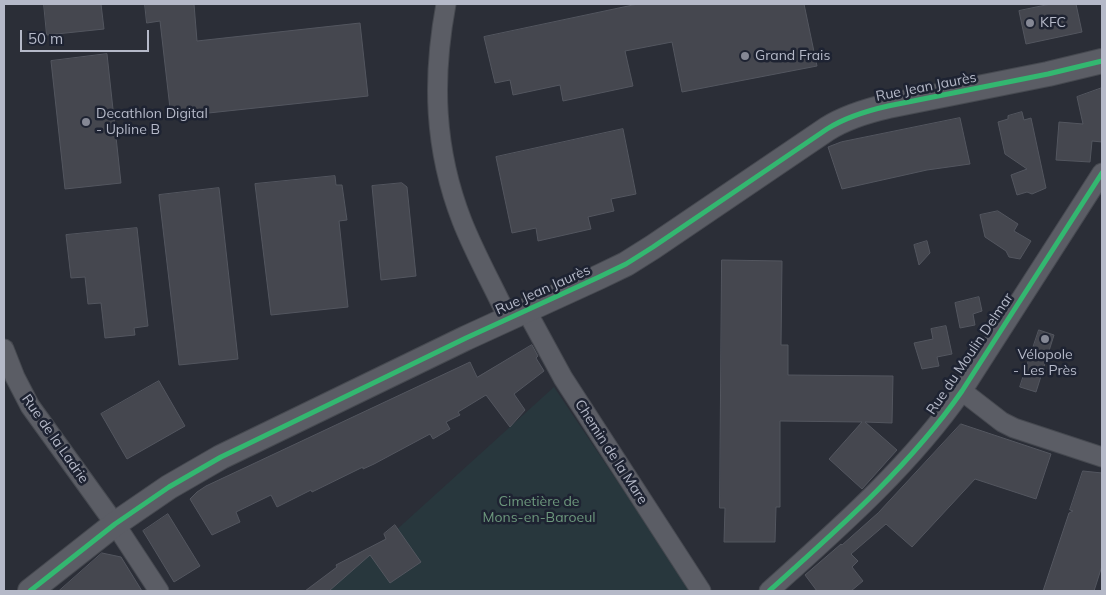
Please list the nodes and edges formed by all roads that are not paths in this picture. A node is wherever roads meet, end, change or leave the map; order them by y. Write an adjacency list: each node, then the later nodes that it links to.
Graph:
1 (446, 4): 6 (street, Chemin de la Mare)
2 (1102, 61): 4 (street, Rue Jean Jaurès)
3 (1102, 69): 4 (street, Rue Jean Jaurès)
4 (1048, 74): 6 (street, Rue Jean Jaurès)
5 (1102, 173): 8 (street, Rue du Moulin Delmar)
6 (517, 314): 10 (street, Rue Jean Jaurès); 13 (street, Chemin de la Mare)
7 (4, 349): 10 (street, Rue de la Ladrie)
8 (962, 391): 9 (street); 14 (street, Rue du Moulin Delmar)
9 (1102, 457)
10 (115, 524): 11 (street, Rue Jean Jaurès); 12 (street, Rue de la Ladrie)
11 (30, 591)
12 (159, 591)
13 (701, 591)
14 (769, 591)

